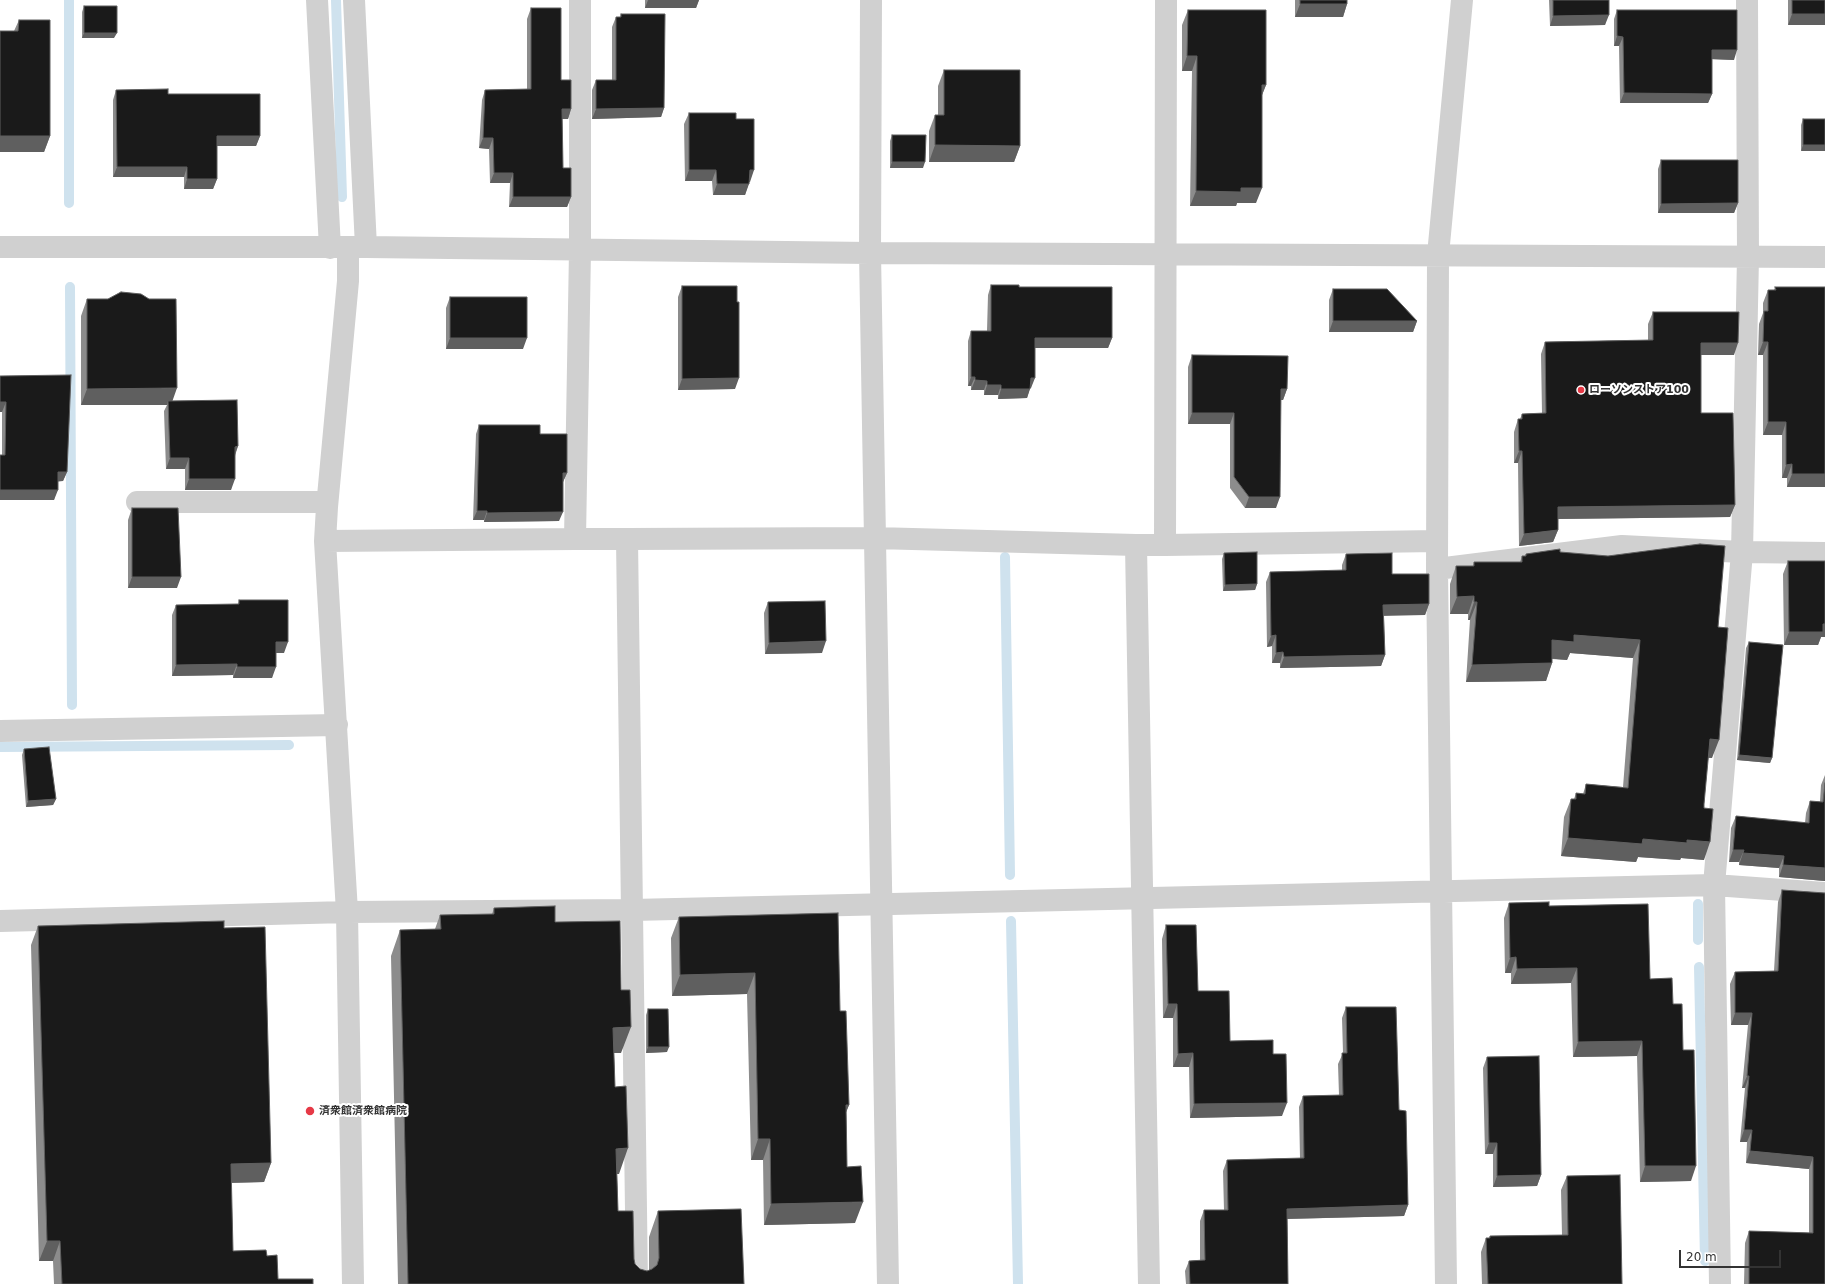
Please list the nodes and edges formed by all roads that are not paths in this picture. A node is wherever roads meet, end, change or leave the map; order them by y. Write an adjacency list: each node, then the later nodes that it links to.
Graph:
1 (317, 0): 9 (street)
2 (354, 0): 9 (street)
3 (580, 0): 10 (street)
4 (871, 0): 11 (street)
5 (1166, 0): 12 (street)
6 (1462, 0): 13 (street)
7 (1747, 0): 14 (street)
8 (0, 247): 9 (street)
9 (348, 248): 10 (street); 17 (street)
10 (580, 250): 11 (street); 20 (street)
11 (870, 253): 12 (street); 18 (street)
12 (1165, 254): 13 (street); 24 (street)
13 (1438, 254): 14 (street); 22 (street)
14 (1748, 256): 15 (street); 25 (street)
15 (1825, 257)
16 (137, 502): 17 (street)
17 (327, 502): 21 (street)
18 (875, 538): 19 (street); 23 (street); 34 (street)
19 (627, 539): 20 (street); 35 (street)
20 (575, 540): 21 (street)
21 (325, 541): 28 (street)
22 (1437, 541): 24 (street); 27 (street)
23 (1136, 545): 24 (street); 33 (street)
24 (1165, 545)
25 (1742, 552): 26 (street); 27 (street); 30 (street)
26 (1825, 553)
27 (1437, 569): 31 (street)
28 (337, 725): 29 (street); 36 (street)
29 (0, 731)
30 (1714, 885): 31 (street); 32 (street); 43 (street)
31 (1442, 891): 33 (street); 42 (street)
32 (1825, 892)
33 (1143, 898): 34 (street); 41 (street)
34 (881, 905): 35 (street); 40 (street)
35 (632, 910): 36 (street); 39 (street)
36 (347, 912): 37 (street); 38 (street)
37 (0, 921)
38 (353, 1284)
39 (637, 1284)
40 (888, 1284)
41 (1149, 1284)
42 (1446, 1284)
43 (1720, 1284)

